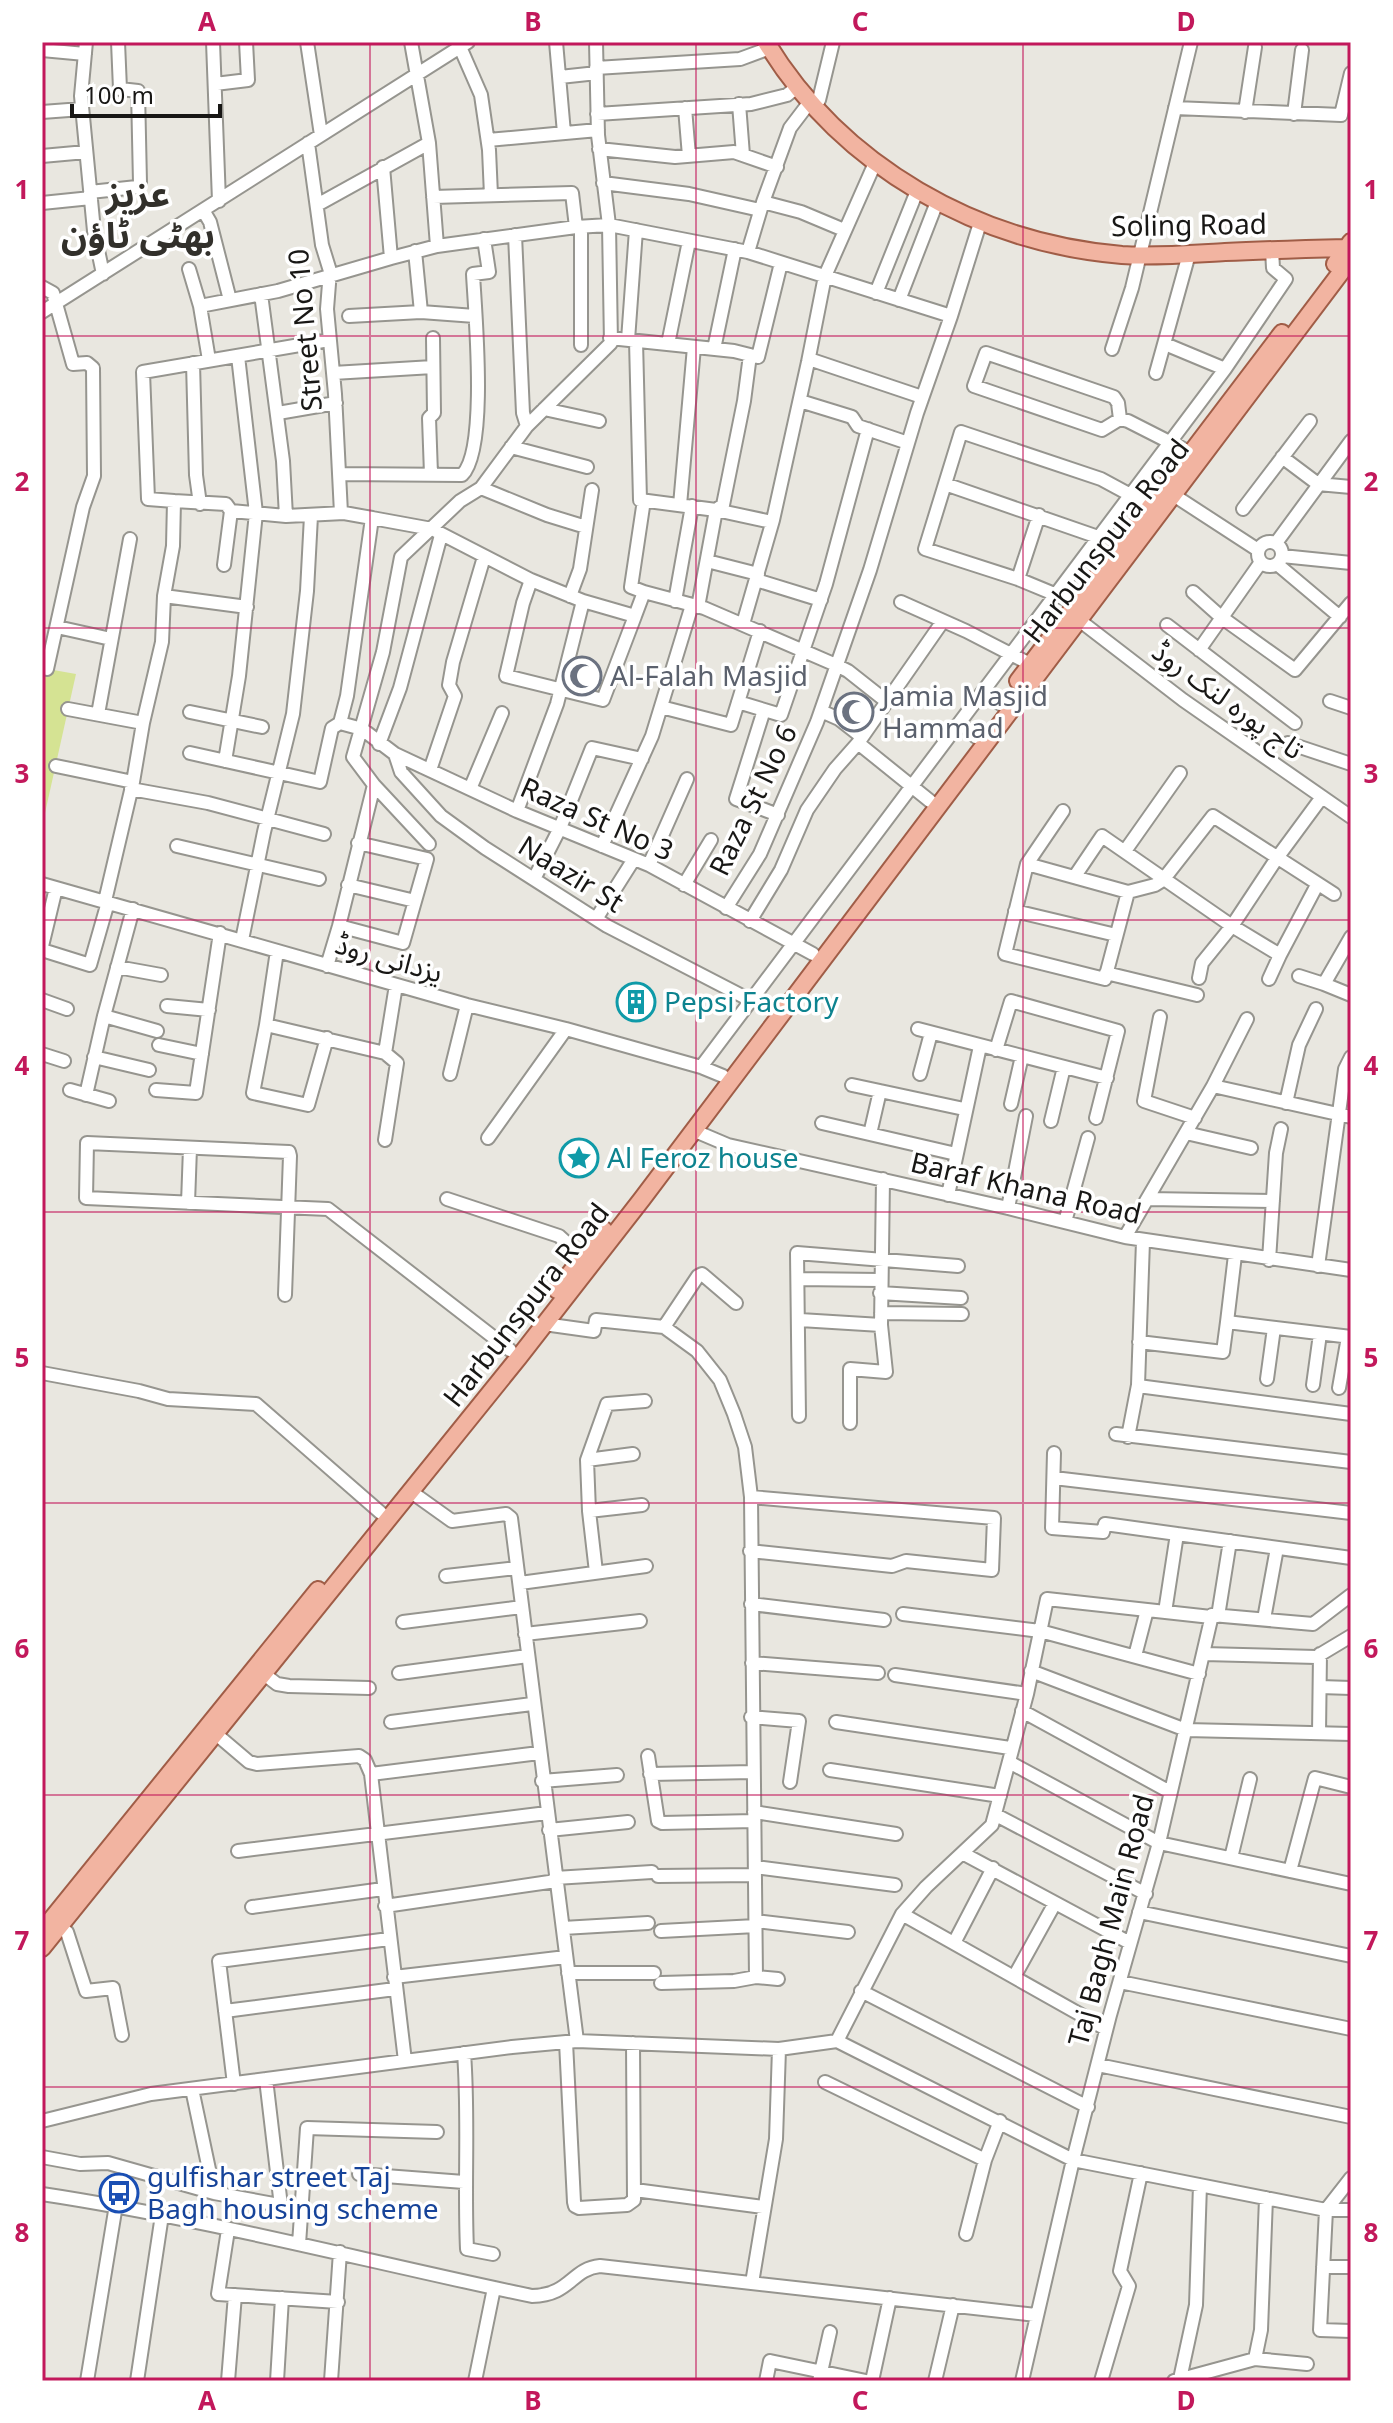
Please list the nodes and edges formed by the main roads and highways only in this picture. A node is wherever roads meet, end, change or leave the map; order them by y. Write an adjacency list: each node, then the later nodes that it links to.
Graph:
1 (768, 45): 2 (main road, Soling Road)
2 (1350, 249): 3 (main road, Harbunspura Road); 3 (main road, Harbunspura Road)
3 (1077, 611): 4 (main road, Harbunspura Road)
4 (1035, 667): 5 (main road, Harbunspura Road); 5 (main road, Harbunspura Road)
5 (864, 896): 6 (main road, Harbunspura Road); 6 (main road, Harbunspura Road)
6 (638, 1196): 7 (main road, Harbunspura Road); 7 (main road, Harbunspura Road)
7 (385, 1516): 8 (main road, Harbunspura Road); 8 (main road, Harbunspura Road)
8 (156, 1798): 9 (main road, Harbunspura Road); 10 (main road, Harbunspura Road)
9 (42, 1931)
10 (42, 1948)

